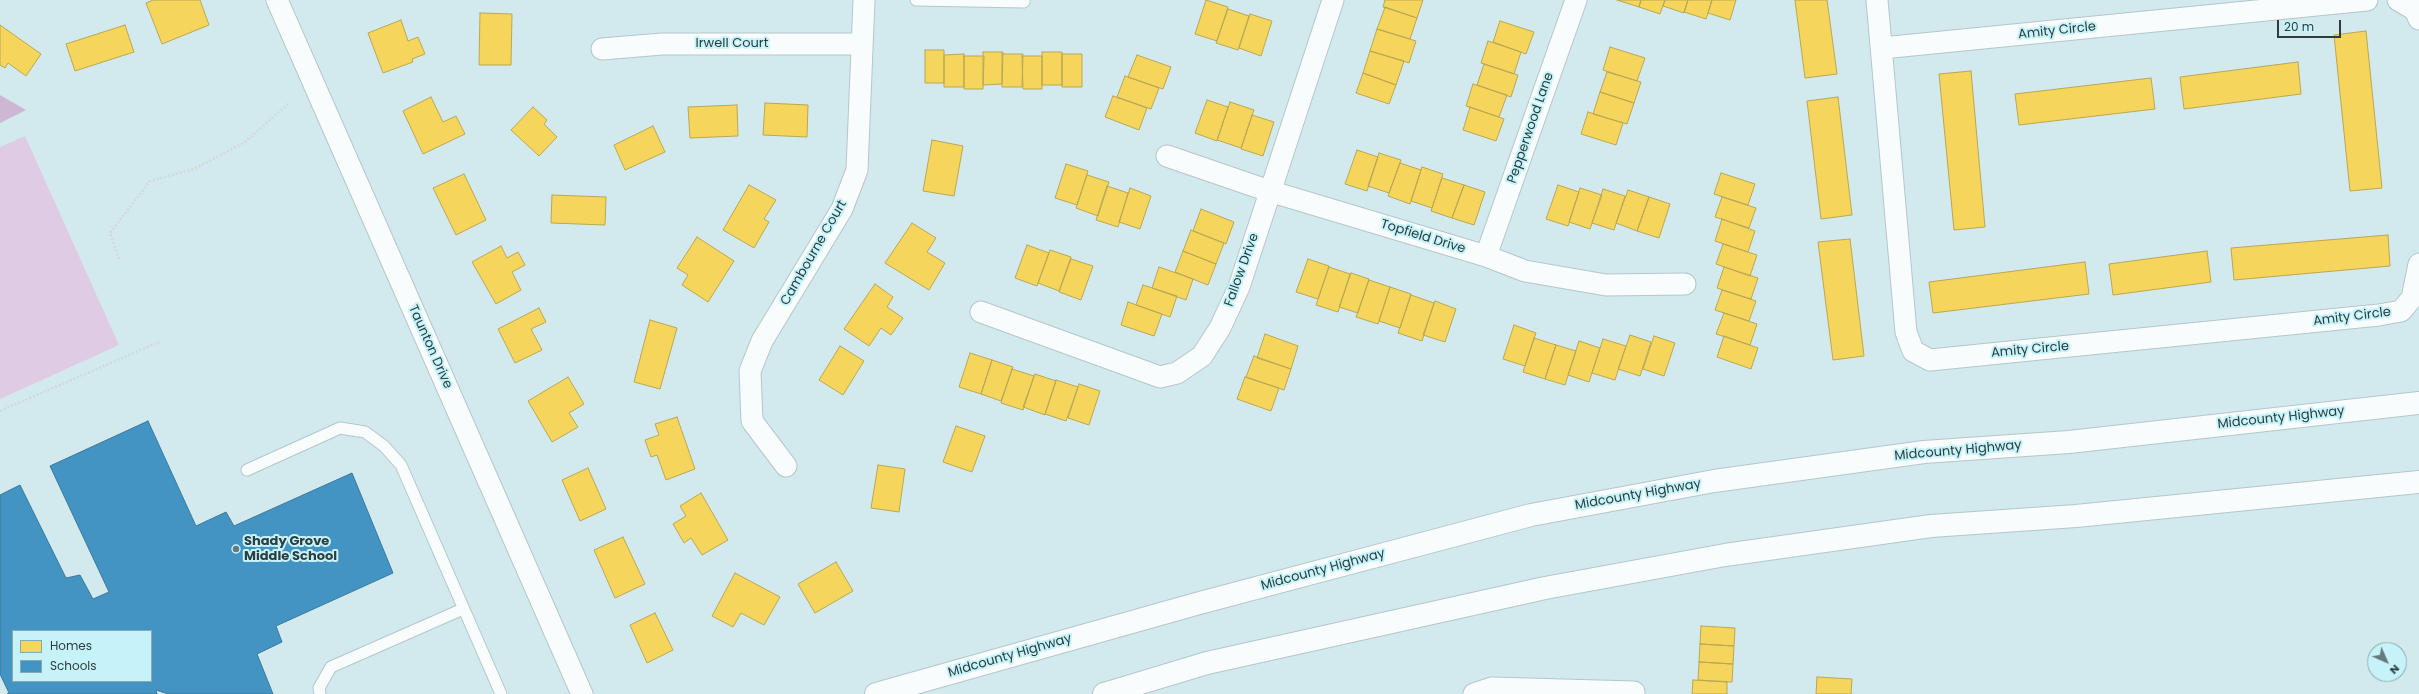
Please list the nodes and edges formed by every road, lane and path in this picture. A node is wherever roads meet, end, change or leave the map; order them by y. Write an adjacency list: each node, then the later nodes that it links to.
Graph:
1 (277, 0): 33 (street, Taunton Drive)
2 (864, 0): 12 (street, Cambourne Court)
3 (916, 0): 4 (lane)
4 (1024, 0)
5 (1333, 0): 17 (street, Fallow Drive)
6 (1576, 0): 18 (street, Pepperwood Lane)
7 (1877, 0): 13 (street, Amity Circle)
8 (2367, 0): 10 (street, Amity Circle)
9 (2398, 0): 11 (street)
10 (2208, 8): 13 (street, Amity Circle)
11 (2419, 19)
12 (862, 44): 14 (street, Irwell Court); 26 (street, Cambourne Court)
13 (1882, 48): 20 (street, Amity Circle)
14 (602, 49)
15 (289, 103): 19 (path)
16 (1167, 156): 17 (street, Topfield Drive)
17 (1269, 191): 18 (street, Topfield Drive); 22 (street, Fallow Drive)
18 (1486, 256): 21 (street, Topfield Drive)
19 (119, 259)
20 (2419, 264)
21 (1685, 284)
22 (982, 312)
23 (159, 342): 25 (path)
24 (2419, 403): 34 (main road, Midcounty Highway)
25 (0, 411)
26 (786, 466)
27 (247, 470): 29 (lane)
28 (2419, 482): 35 (main road)
29 (463, 609): 31 (lane); 32 (lane)
30 (1634, 692): 36 (street)
31 (320, 694)
32 (501, 694)
33 (582, 694)
34 (876, 694)
35 (1104, 694)
36 (1474, 694)

